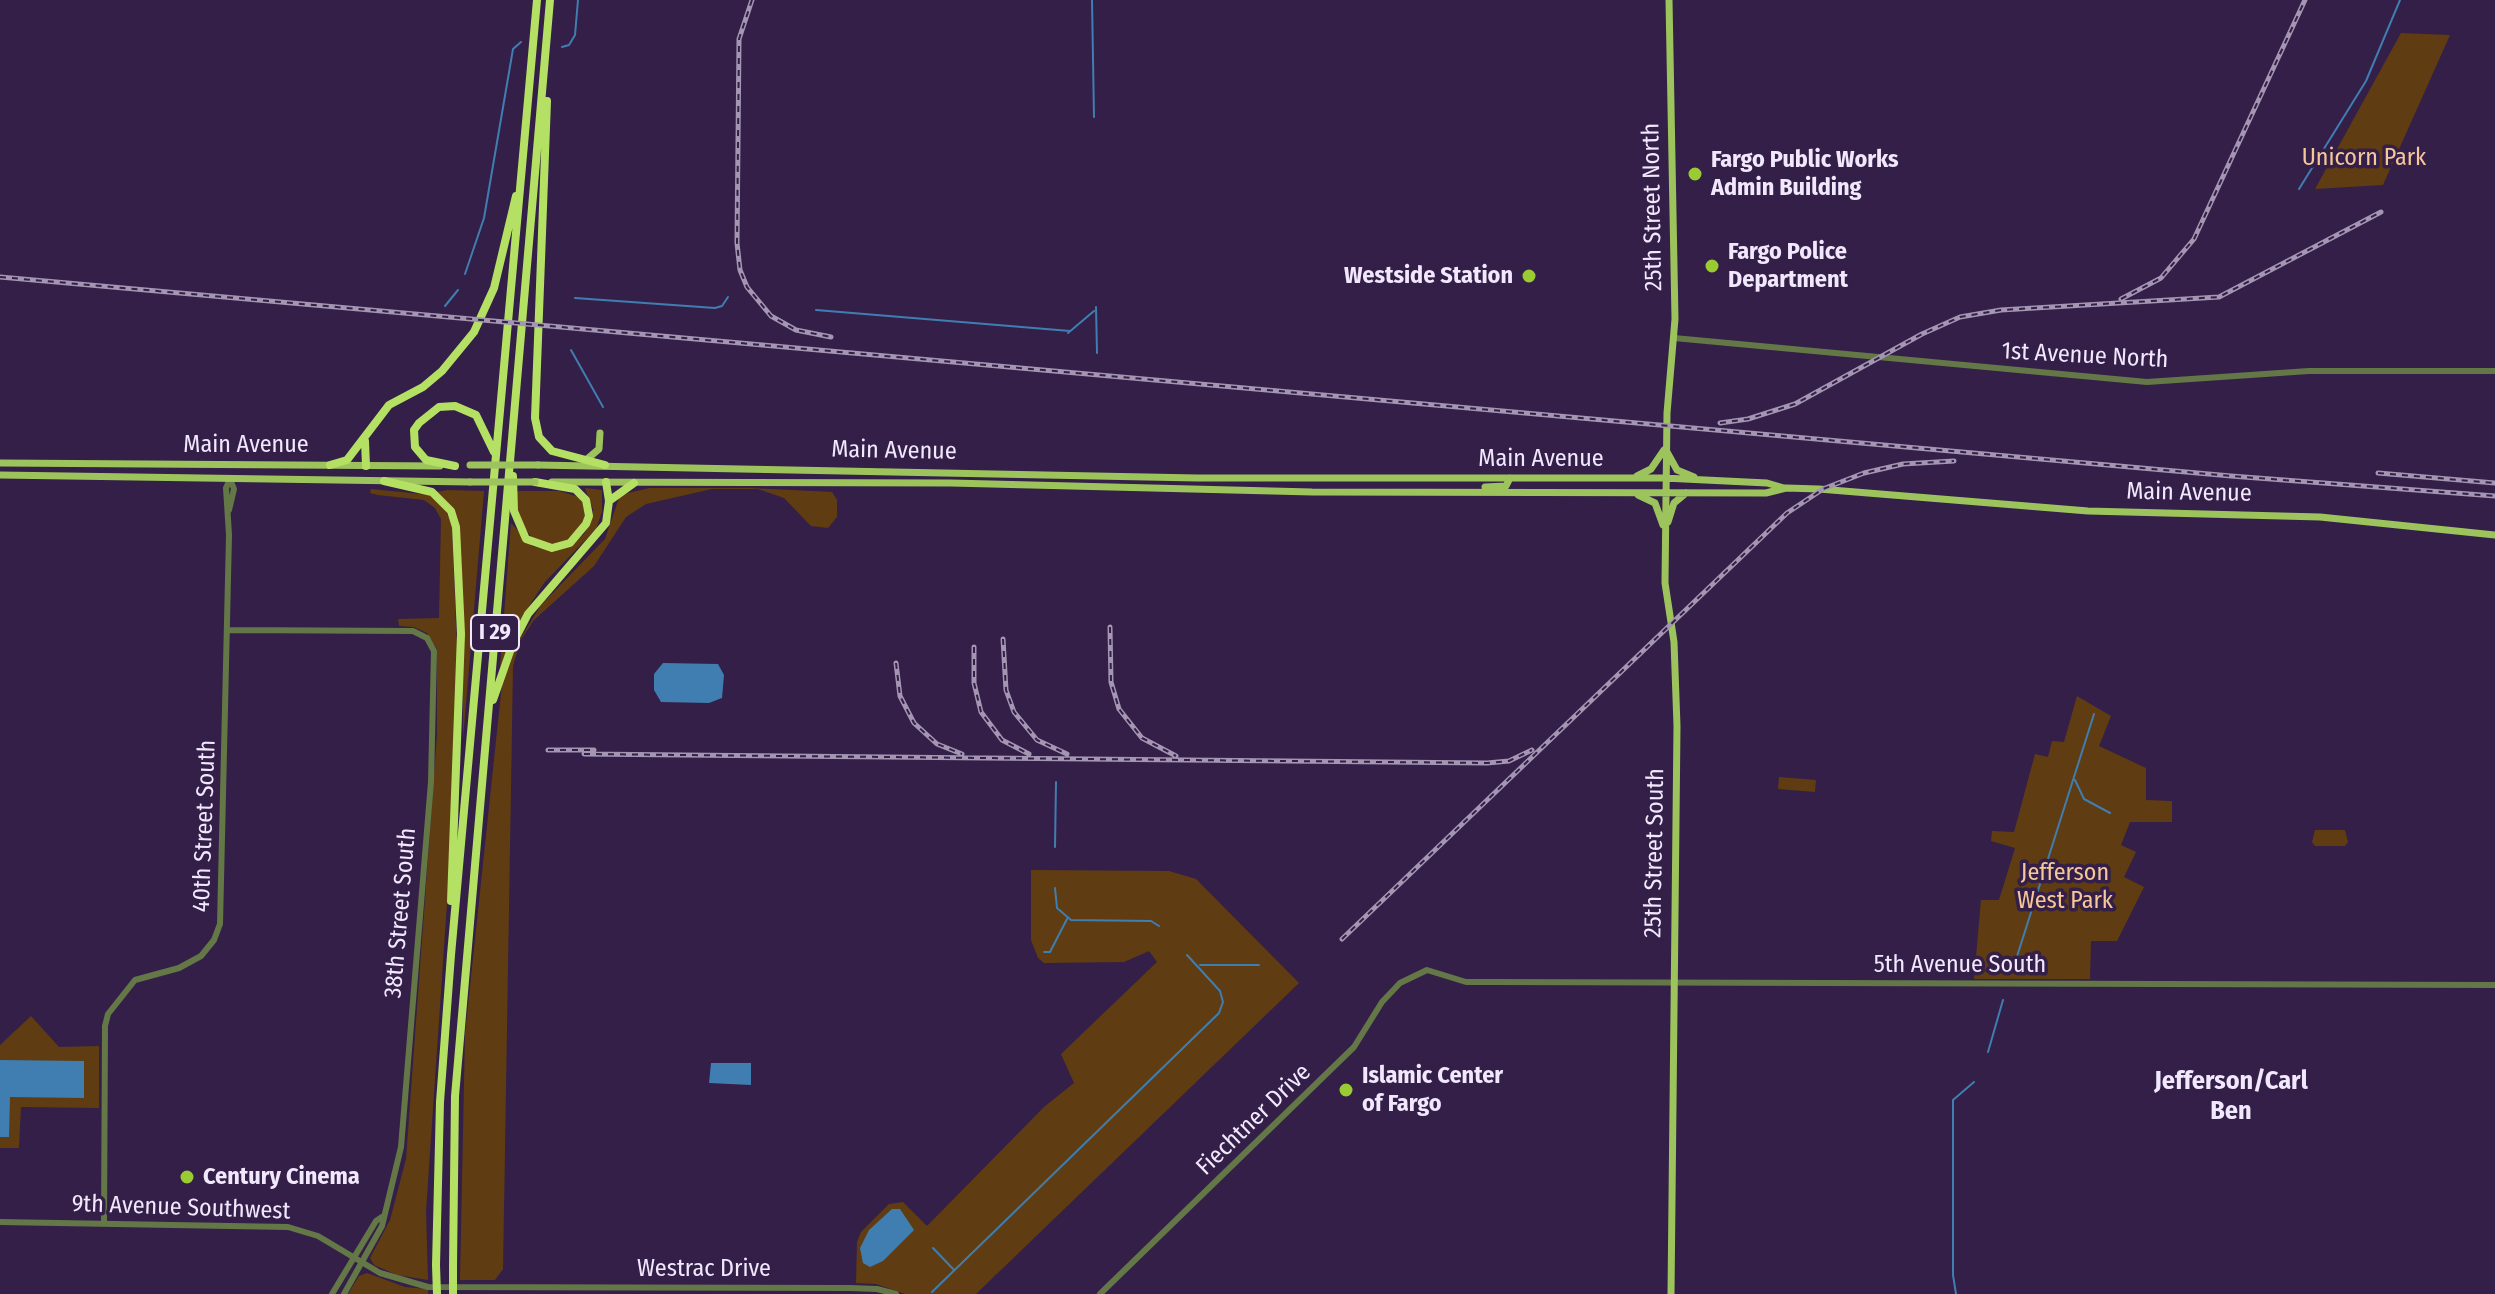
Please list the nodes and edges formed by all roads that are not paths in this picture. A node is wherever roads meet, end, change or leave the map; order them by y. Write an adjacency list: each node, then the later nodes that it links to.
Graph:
1 (537, 0): 5 (highway, I 29)
2 (550, 0): 4 (highway, I 29)
3 (1669, 0): 6 (main road, 25th Street North)
4 (548, 26): 9 (highway, I 29); 14 (highway)
5 (522, 168): 11 (highway); 13 (highway, I 29)
6 (1674, 338): 7 (street, 1st Avenue North); 8 (main road, 25th Street North)
7 (2495, 371)
8 (1667, 413): 12 (main road, 25th Street South)
9 (512, 425): 30 (highway); 43 (highway, I 29)
10 (600, 433): 14 (main road)
11 (367, 436): 16 (highway); 19 (highway)
12 (1666, 448): 24 (main road); 25 (main road, 25th Street South); 27 (main road)
13 (495, 457): 20 (highway); 44 (highway, I 29)
14 (586, 460): 17 (main road); 18 (highway)
15 (0, 463): 16 (main road, Main Avenue)
16 (330, 465): 19 (main road, Main Avenue)
17 (570, 465): 18 (main road, Main Avenue); 20 (main road, Main Avenue, bridge)
18 (605, 465): 22 (main road, Main Avenue); 31 (main road)
19 (366, 466): 20 (main road, Main Avenue); 28 (main road)
20 (455, 466)
21 (0, 475): 26 (main road, Main Avenue)
22 (1218, 478): 23 (main road, Main Avenue); 33 (main road)
23 (1510, 478): 24 (main road, Main Avenue); 35 (main road)
24 (1626, 478): 25 (main road, Main Avenue)
25 (1664, 478): 27 (main road, Main Avenue); 37 (main road, 25th Street South)
26 (230, 479): 28 (main road, Main Avenue); 42 (street, 40th Street South)
27 (1700, 479): 34 (main road, Main Avenue)
28 (367, 480): 29 (main road, Main Avenue)
29 (384, 481): 30 (main road, Main Avenue, bridge); 44 (highway)
30 (535, 482): 31 (main road, Main Avenue)
31 (606, 482): 32 (main road, Main Avenue); 39 (highway)
32 (634, 483): 33 (main road, Main Avenue); 39 (highway)
33 (1174, 488): 35 (main road, Main Avenue)
34 (1786, 488): 38 (main road, Main Avenue); 41 (main road, Main Avenue)
35 (1447, 491): 36 (main road, Main Avenue)
36 (1608, 491): 37 (main road, Main Avenue); 40 (main road)
37 (1665, 491): 38 (main road, Main Avenue); 40 (main road, 25th Street South)
38 (1691, 491): 40 (main road)
39 (609, 501): 43 (highway)
40 (1665, 532): 46 (main road, 25th Street South)
41 (2495, 535)
42 (227, 630): 48 (street, 38th Street South); 50 (street, 40th Street South)
43 (489, 713): 57 (highway, I 29, bridge)
44 (451, 956): 56 (highway, I 29, bridge)
45 (1427, 970): 46 (street, 5th Avenue South); 59 (street, Fiechtner Drive)
46 (1673, 984): 47 (street, 5th Avenue South); 60 (main road, 25th Street South)
47 (2495, 985)
48 (382, 1217): 51 (street, 38th Street South); 52 (street, 38th Street South)
49 (0, 1222): 50 (street, 9th Avenue Southwest)
50 (104, 1224): 51 (street, 9th Avenue Southwest)
51 (354, 1257): 52 (street, 9th Avenue Southwest); 54 (street, 38th Street South)
52 (363, 1263): 53 (street, Westrac Drive); 55 (street, 38th Street South)
53 (511, 1290): 58 (street, Westrac Drive)
54 (332, 1294)
55 (344, 1294)
56 (437, 1294)
57 (453, 1294)
58 (896, 1294)
59 (1100, 1294)
60 (1671, 1294)

